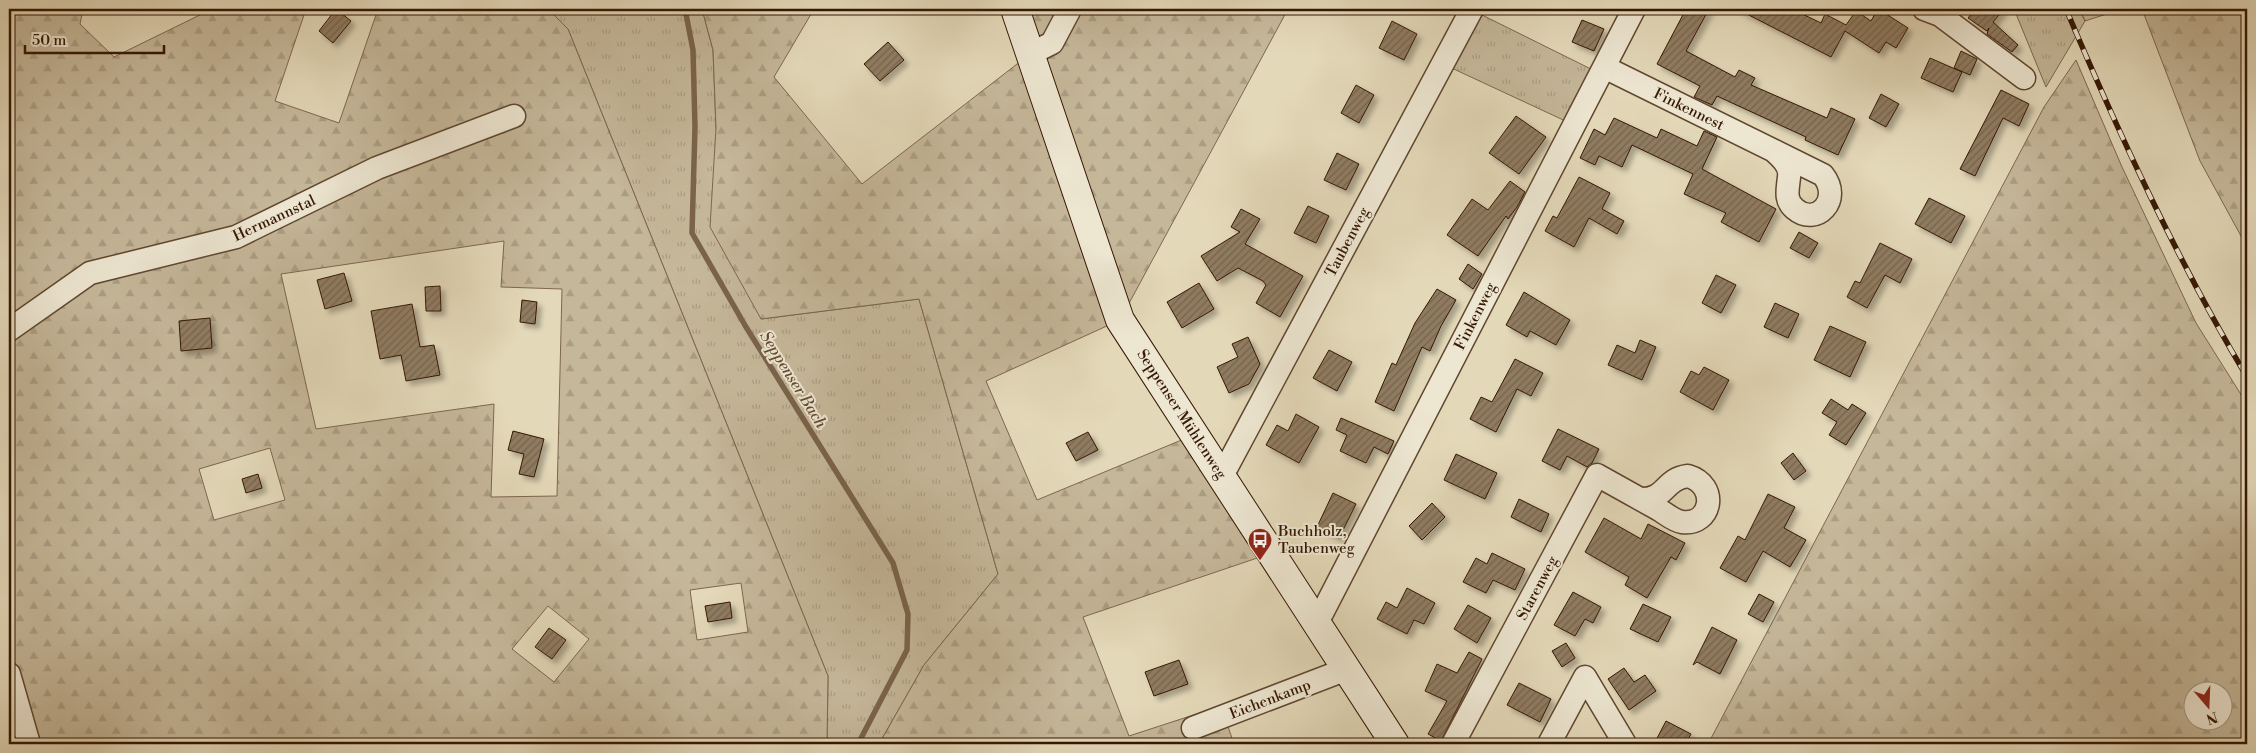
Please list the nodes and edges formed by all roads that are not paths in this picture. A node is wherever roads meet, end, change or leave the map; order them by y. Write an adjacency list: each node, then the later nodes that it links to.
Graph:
1 (1015, 9): 6 (street, Seppenser Mühlenweg)
2 (1070, 9): 6 (street)
3 (1472, 9): 12 (street, Taubenweg)
4 (1634, 9): 7 (street, Finkenweg)
5 (1924, 9): 8 (street)
6 (1030, 54): 12 (street, Seppenser Mühlenweg)
7 (1604, 67): 10 (street, Finkennest); 14 (street, Finkenweg)
8 (2024, 78)
9 (514, 116): 11 (street, Hermannstal)
10 (1774, 152)
11 (9, 330)
12 (1222, 476): 14 (street, Seppenser Mühlenweg)
13 (1640, 499): 20 (street, Starenweg)
14 (1317, 623): 15 (street, Seppenser Mühlenweg)
15 (1346, 669): 17 (street, Eichenkamp); 19 (street, Seppenser Mühlenweg)
16 (9, 674): 18 (street)
17 (1194, 728)
18 (30, 744)
19 (1395, 744)
20 (1453, 744)
21 (1549, 744): 22 (street)
22 (1625, 744)

